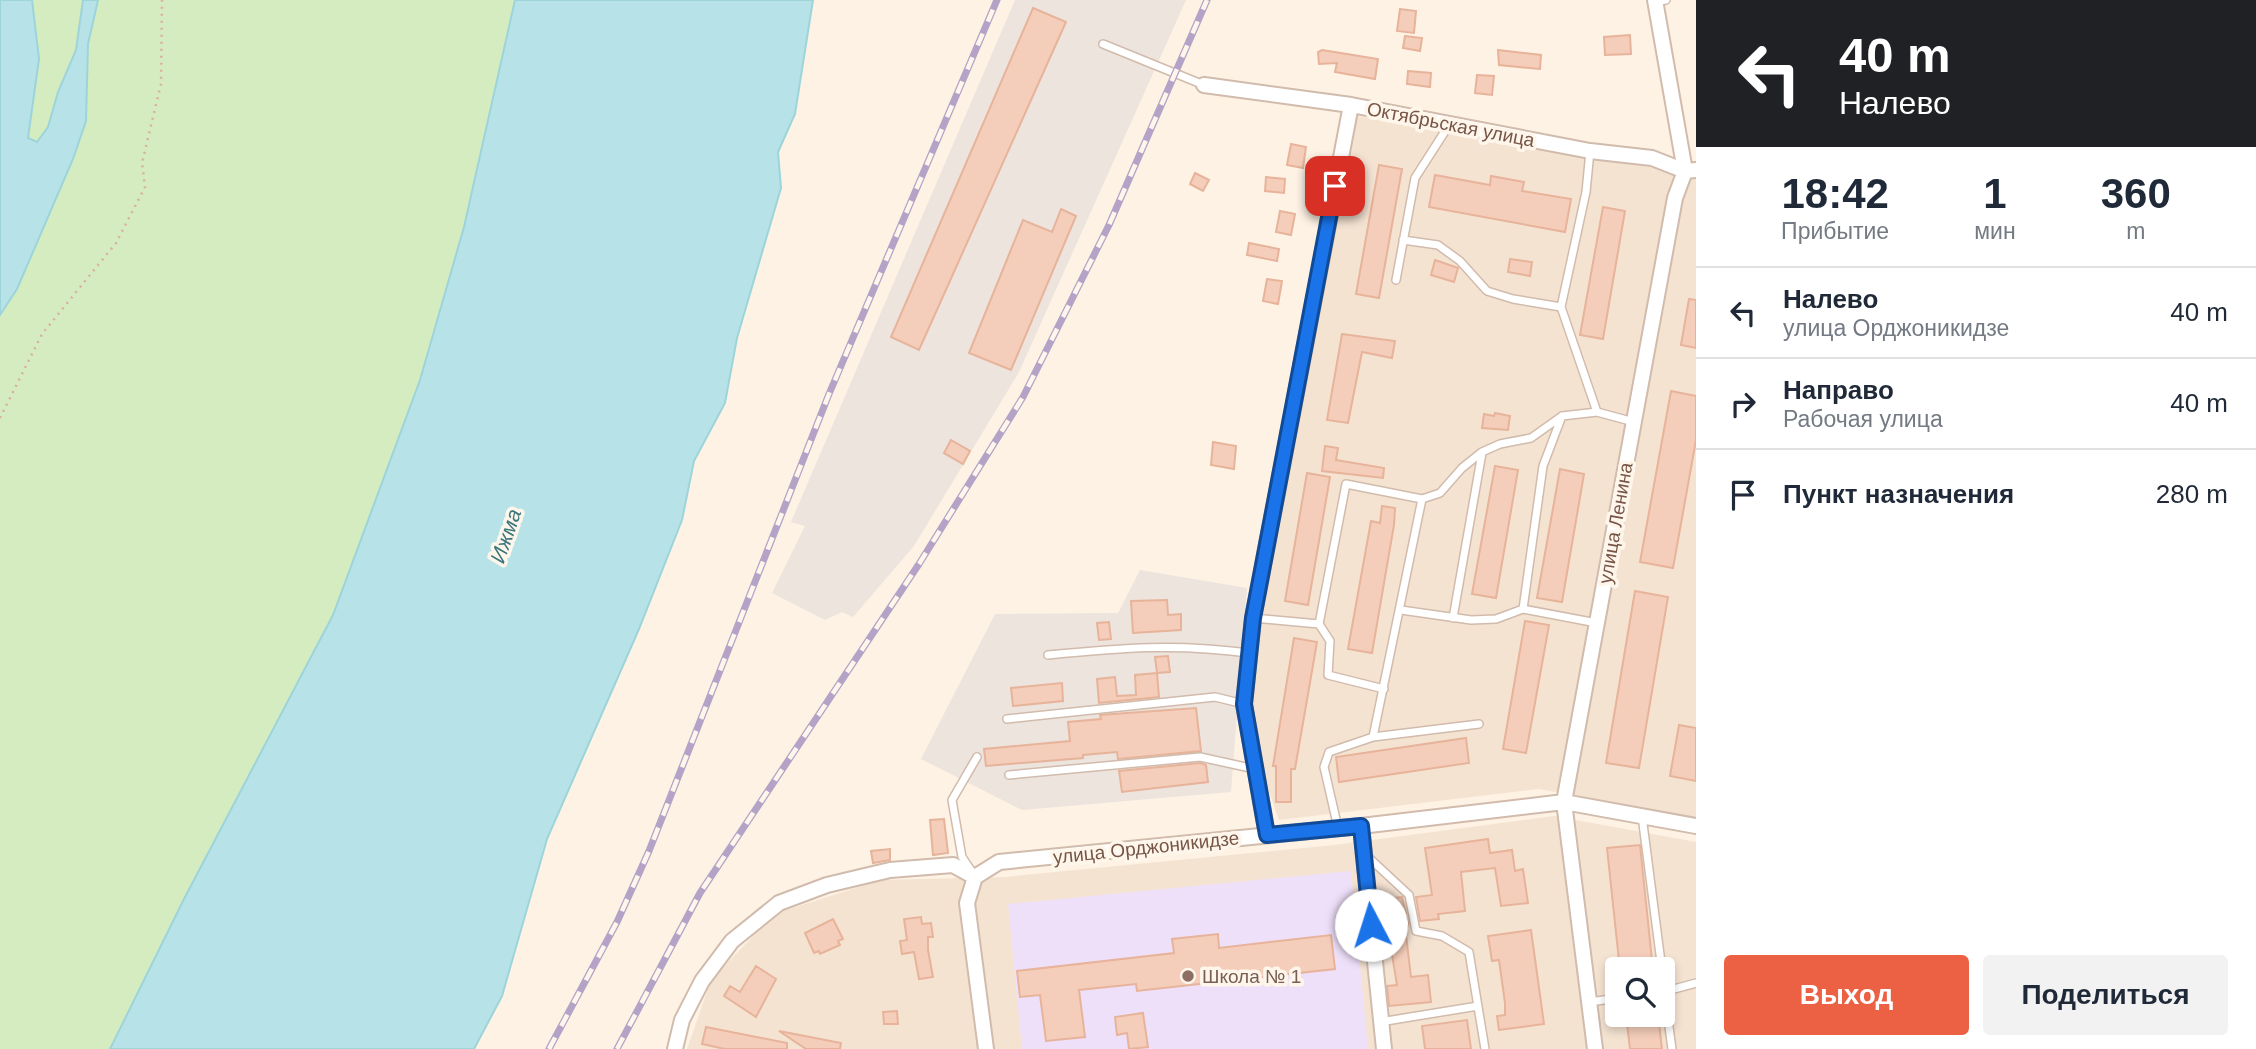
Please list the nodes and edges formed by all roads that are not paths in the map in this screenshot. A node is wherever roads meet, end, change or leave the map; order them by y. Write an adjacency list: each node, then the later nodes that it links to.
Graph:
1 (1659, 1): 7 (street, улица Ленина)
2 (1103, 44): 3 (lane)
3 (1204, 85): 4 (street, Октябрьская улица)
4 (1350, 106): 5 (street, Октябрьская улица); 18 (street)
5 (1449, 124): 6 (street, Октябрьская улица); 8 (lane)
6 (1590, 151): 7 (street, Октябрьская улица); 10 (lane)
7 (1691, 170): 13 (street, улица Ленина)
8 (1404, 240): 9 (lane); 10 (lane)
9 (1396, 279)
10 (1561, 306): 11 (lane)
11 (1597, 412): 12 (lane); 13 (lane)
12 (1562, 416): 14 (lane); 16 (lane)
13 (1634, 422): 21 (street, улица Ленина)
14 (1482, 452): 15 (lane); 19 (lane)
15 (1422, 499): 17 (lane); 20 (lane)
16 (1523, 609): 19 (lane); 21 (lane)
17 (1401, 610): 19 (lane); 24 (lane)
18 (1253, 618): 20 (lane); 22 (street)
19 (1453, 618)
20 (1319, 624): 24 (lane)
21 (1597, 624): 32 (street, улица Ленина)
22 (1250, 653): 23 (lane); 25 (street)
23 (1048, 655)
24 (1384, 689): 28 (lane)
25 (1244, 704): 26 (lane); 30 (street)
26 (1007, 719)
27 (1479, 724): 28 (lane)
28 (1373, 737): 36 (lane)
29 (977, 757): 39 (lane)
30 (1255, 769): 31 (lane); 37 (street)
31 (1009, 775)
32 (1564, 802): 33 (street, улица Орджоникидзе); 34 (street, улица Орджоникидзе); 44 (street, улица Ленина)
33 (1642, 816): 35 (street, улица Орджоникидзе); 40 (lane)
34 (1361, 826): 36 (street, улица Орджоникидзе); 38 (street)
35 (1696, 826)
36 (1338, 828): 37 (street, улица Орджоникидзе)
37 (1267, 835): 39 (street, улица Орджоникидзе)
38 (1364, 853): 45 (lane); 46 (street)
39 (975, 877): 48 (street); 49 (street)
40 (1660, 957)
41 (1696, 983): 42 (lane)
42 (1675, 989)
43 (1605, 1000): 44 (lane)
44 (1589, 1002): 52 (street, улица Ленина)
45 (1478, 1006): 46 (lane); 51 (lane)
46 (1380, 1022): 50 (street)
47 (1669, 1027): 53 (lane)
48 (674, 1049)
49 (986, 1049)
50 (1384, 1049)
51 (1485, 1049)
52 (1595, 1049)
53 (1672, 1049)

